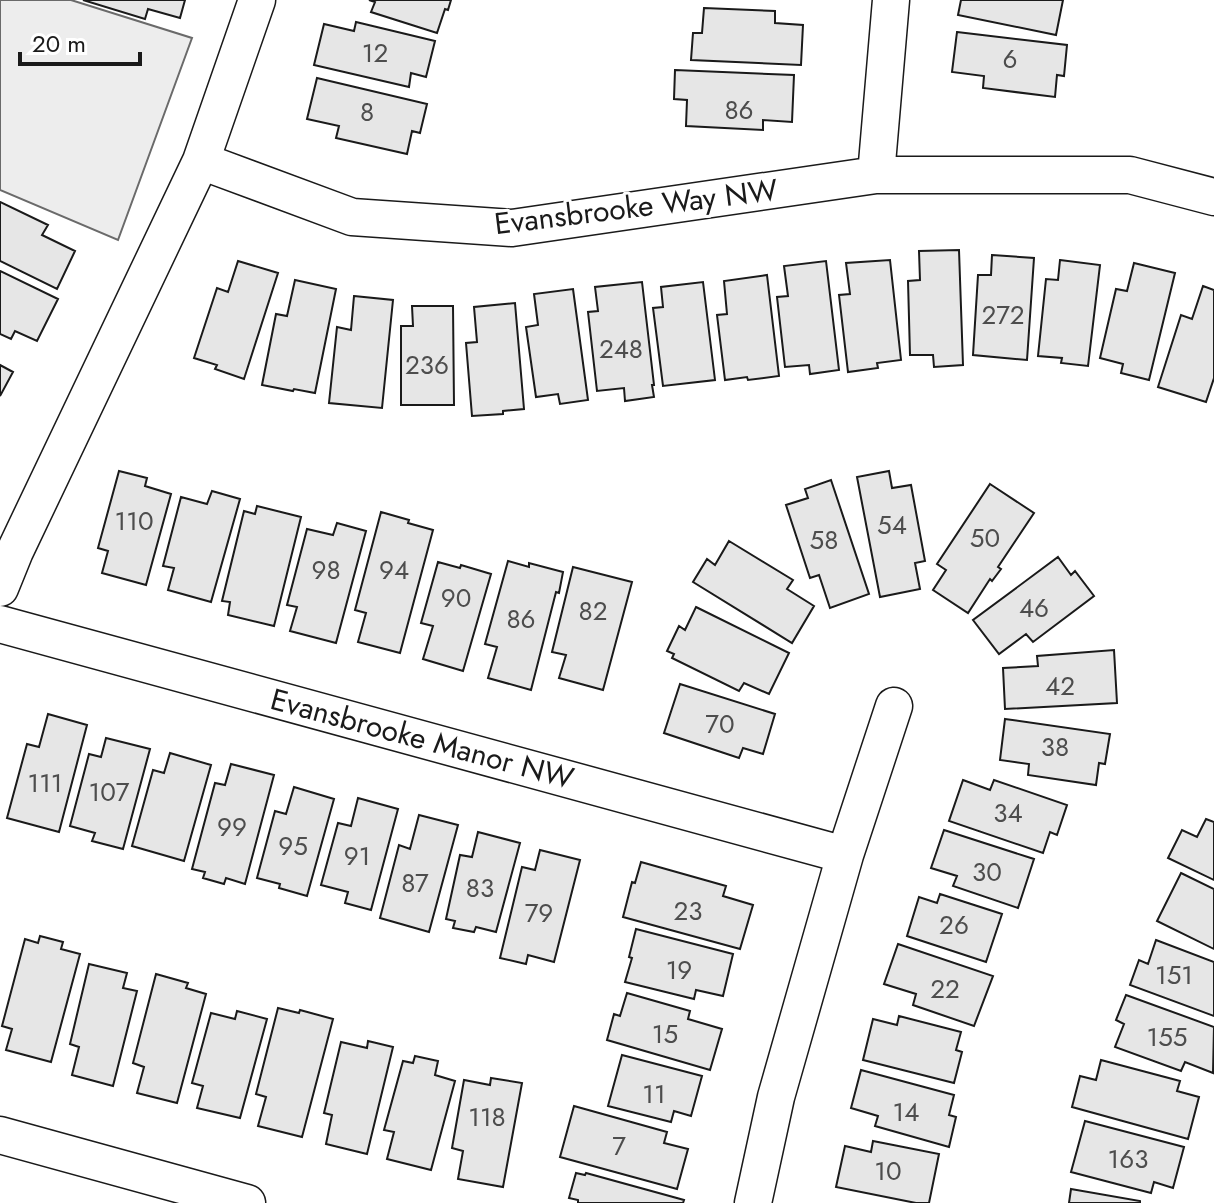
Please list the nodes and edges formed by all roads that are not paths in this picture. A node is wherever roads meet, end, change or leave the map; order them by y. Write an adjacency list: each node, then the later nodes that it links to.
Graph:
1 (257, 0): 3 (street)
2 (891, 0): 4 (street)
3 (201, 161): 4 (street, Evansbrooke Way NW); 6 (street)
4 (876, 175): 5 (street, Evansbrooke Way NW)
5 (1214, 197)
6 (0, 588)
7 (0, 624): 9 (street, Evansbrooke Manor NW)
8 (894, 706): 9 (street)
9 (845, 855): 12 (street)
10 (0, 1135): 11 (street)
11 (247, 1203)
12 (753, 1203)

